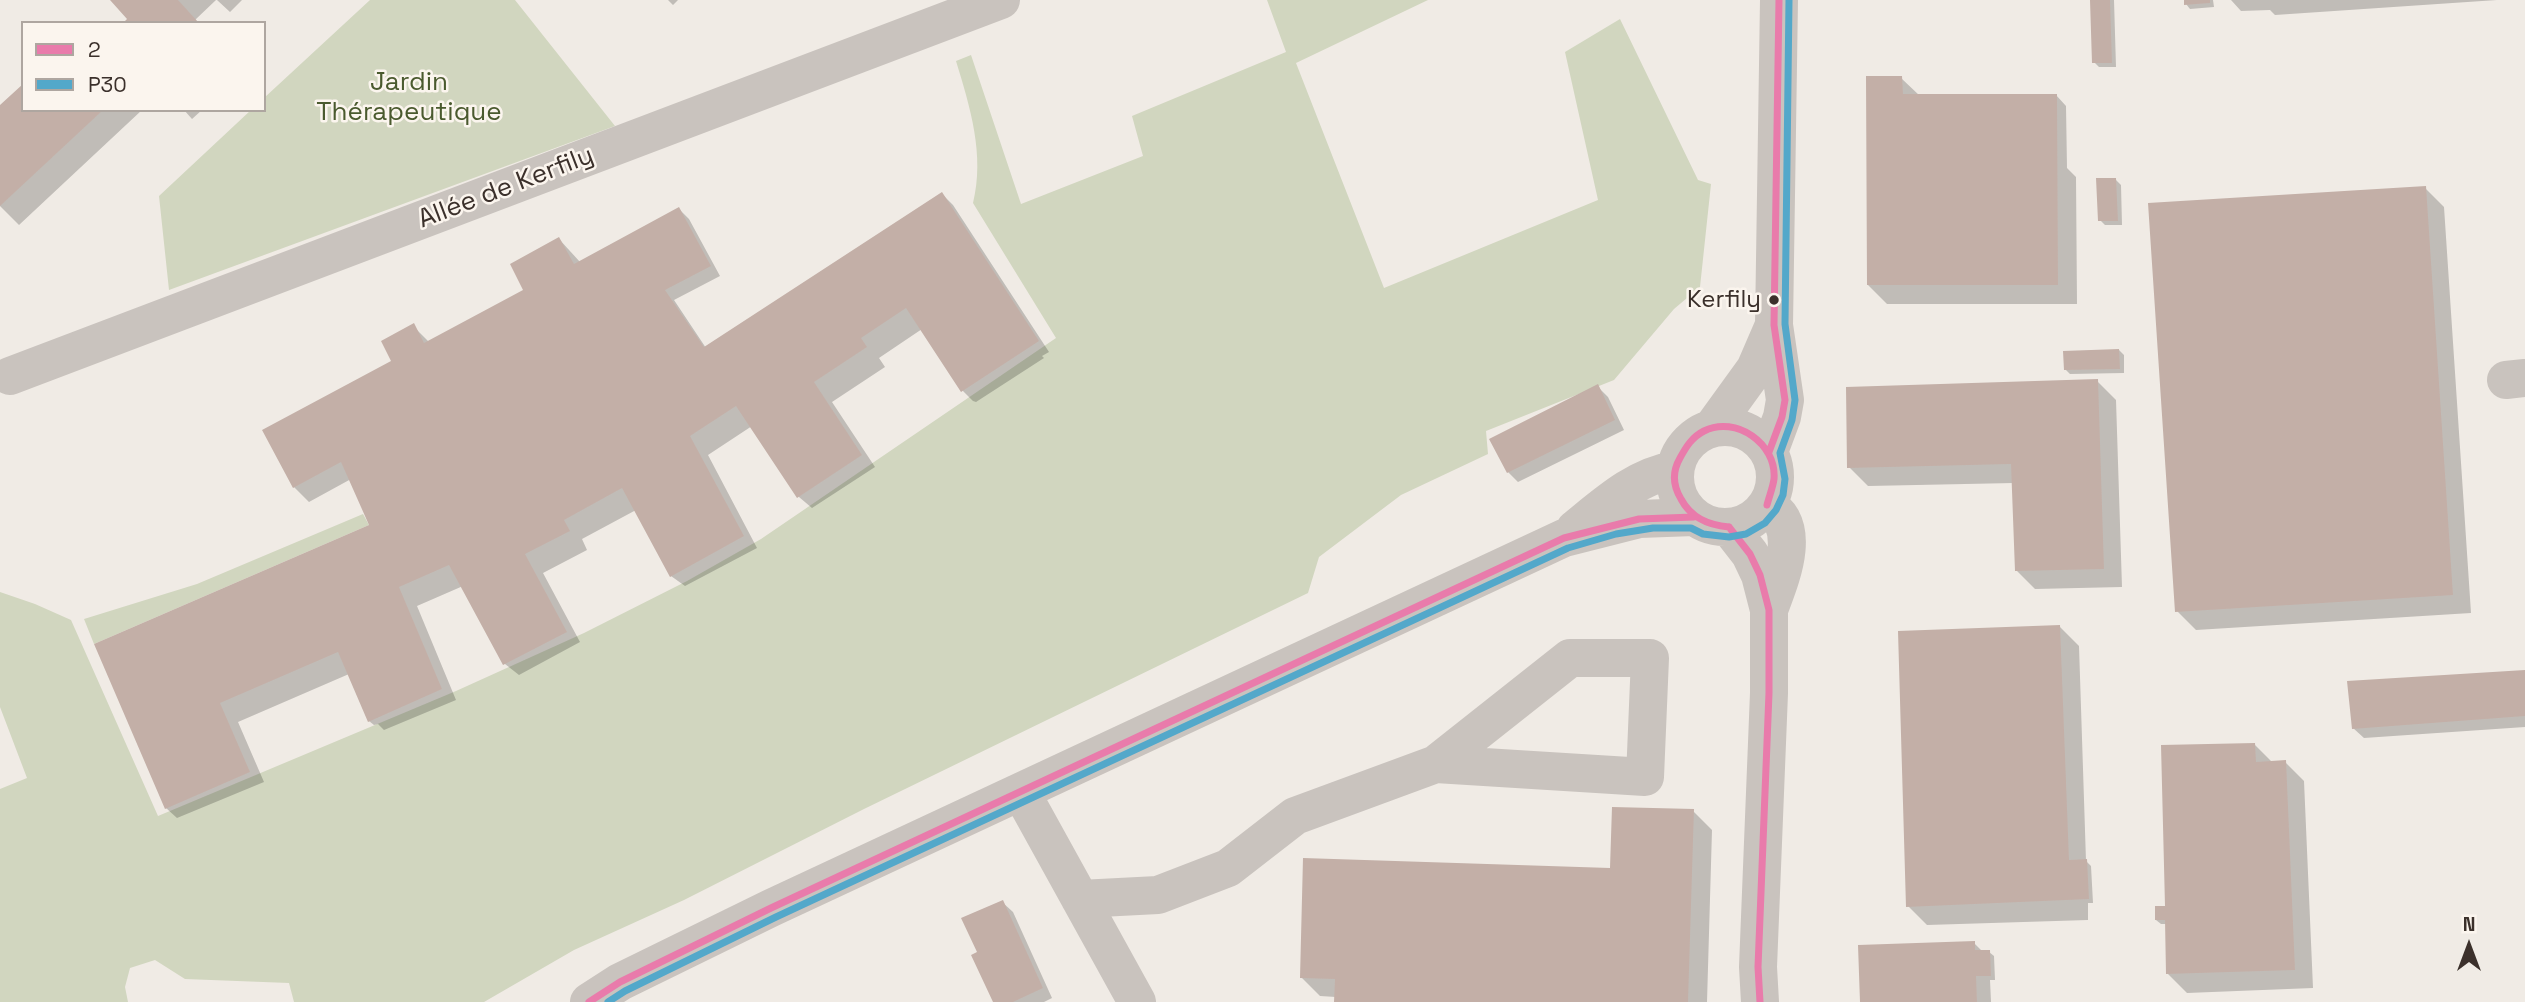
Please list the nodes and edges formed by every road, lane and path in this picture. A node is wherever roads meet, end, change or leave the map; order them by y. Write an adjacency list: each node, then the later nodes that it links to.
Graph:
1 (1001, 0): 4 (street, Allée de Kerfily)
2 (1779, 0): 3 (street)
3 (1774, 326): 5 (street); 6 (street)
4 (10, 376)
5 (1713, 427): 6 (street); 7 (street)
6 (1769, 452): 8 (street)
7 (1674, 470): 9 (street); 10 (street)
8 (1767, 505): 9 (street); 11 (street)
9 (1712, 522): 10 (street); 11 (street)
10 (1564, 538): 13 (street)
11 (1769, 610): 17 (street)
12 (1436, 764): 12 (street); 14 (street)
13 (1021, 792): 14 (street); 15 (street)
14 (1080, 899): 16 (street)
15 (589, 1002)
16 (1137, 1002)
17 (1760, 1002)

